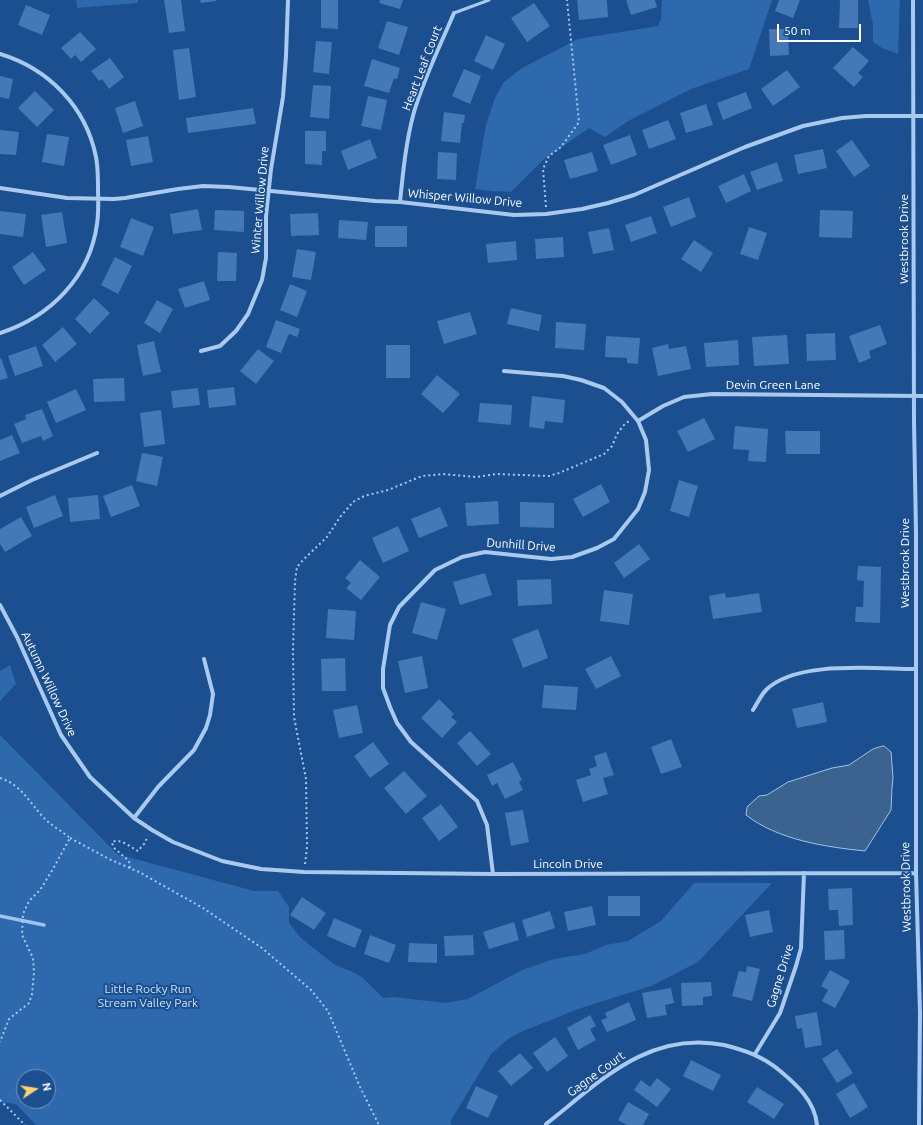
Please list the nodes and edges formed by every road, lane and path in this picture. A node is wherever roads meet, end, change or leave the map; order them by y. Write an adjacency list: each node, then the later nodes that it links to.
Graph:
1 (288, 0): 10 (street, Winter Willow Drive)
2 (489, 0): 5 (lane)
3 (567, 0): 13 (path)
4 (913, 0): 7 (street, Westbrook Drive)
5 (454, 13): 12 (street, Heart Leaf Court)
6 (0, 54): 11 (street)
7 (914, 116): 8 (street, Whisper Willow Drive); 13 (street, Whisper Willow Drive); 17 (street, Westbrook Drive)
8 (923, 116)
9 (0, 188): 11 (street, Whisper Willow Drive)
10 (269, 190): 11 (street, Whisper Willow Drive); 12 (street, Whisper Willow Drive); 15 (street, Winter Willow Drive)
11 (98, 199): 14 (street)
12 (400, 202): 13 (street, Whisper Willow Drive)
13 (546, 214)
14 (0, 333)
15 (201, 351)
16 (504, 371): 19 (street, Dunhill Drive)
17 (914, 396): 18 (street, Devin Green Lane); 19 (street, Devin Green Lane); 24 (street, Westbrook Drive)
18 (923, 396)
19 (636, 419): 32 (path); 35 (street, Dunhill Drive)
20 (97, 453): 21 (street)
21 (0, 496)
22 (0, 605): 27 (street, Autumn Willow Drive)
23 (204, 659): 27 (street)
24 (915, 668): 25 (street); 34 (street, Westbrook Drive)
25 (753, 710)
26 (0, 778): 29 (path)
27 (134, 818): 28 (street, Autumn Willow Drive)
28 (152, 830): 30 (street, Autumn Willow Drive); 31 (path)
29 (70, 838): 31 (path); 37 (path)
30 (222, 861): 32 (street, Lincoln Drive)
31 (130, 868): 42 (path)
32 (304, 872): 35 (street, Lincoln Drive)
33 (804, 873): 34 (street, Lincoln Drive); 35 (street, Lincoln Drive); 38 (street, Gagne Drive)
34 (916, 873): 36 (street, Westbrook Drive)
35 (493, 874)
36 (921, 1013): 44 (street, Westbrook Drive)
37 (0, 1042)
38 (755, 1054): 40 (street, Gagne Court); 43 (street, Gagne Court)
39 (0, 1100): 41 (path)
40 (546, 1124)
41 (24, 1125)
42 (379, 1125)
43 (817, 1125)
44 (919, 1125)

